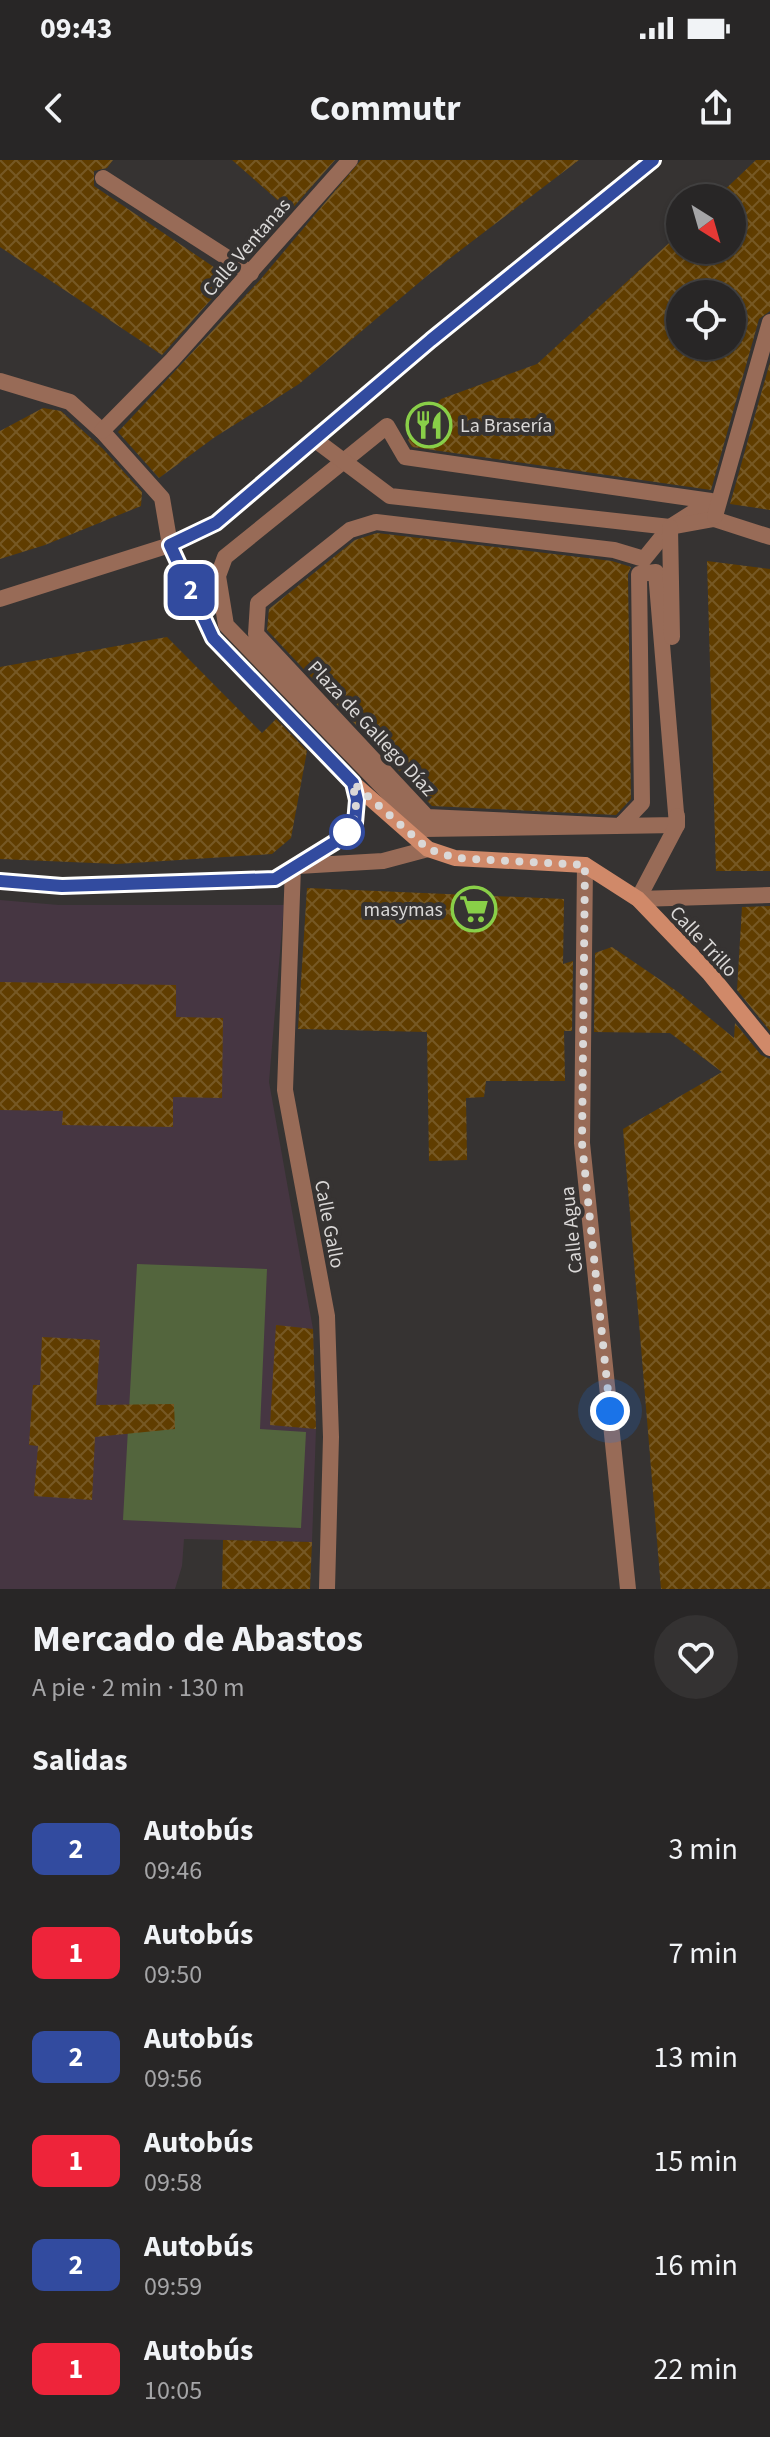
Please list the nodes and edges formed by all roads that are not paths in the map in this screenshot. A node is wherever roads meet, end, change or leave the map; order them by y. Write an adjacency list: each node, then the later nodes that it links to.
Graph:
1 (350, 160): 4 (street, Calle Ventanas)
2 (653, 160): 8 (street)
3 (103, 178): 4 (street)
4 (251, 273): 7 (street, Calle Ventanas)
5 (770, 322): 10 (street)
6 (0, 381): 7 (street)
7 (102, 431): 13 (street)
8 (314, 439): 9 (street); 13 (street)
9 (343, 462): 11 (street); 11 (street, Plaza de Gallego Díaz); 16 (street, Plaza de Gallego Díaz)
10 (714, 519): 11 (street); 12 (street)
11 (670, 527): 16 (street); 16 (street, Plaza de Gallego Díaz)
12 (770, 537)
13 (170, 545): 14 (street); 15 (street)
14 (0, 599)
15 (353, 783): 17 (street); 19 (street)
16 (677, 825): 22 (street)
17 (428, 849): 18 (street); 19 (street)
18 (585, 865): 22 (street); 25 (street, Calle Agua)
19 (293, 867): 20 (street); 24 (street, Calle Gallo)
20 (0, 881)
21 (770, 895): 22 (street)
22 (638, 899): 23 (street, Calle Trillo)
23 (770, 1048)
24 (327, 1589)
25 (628, 1589)

